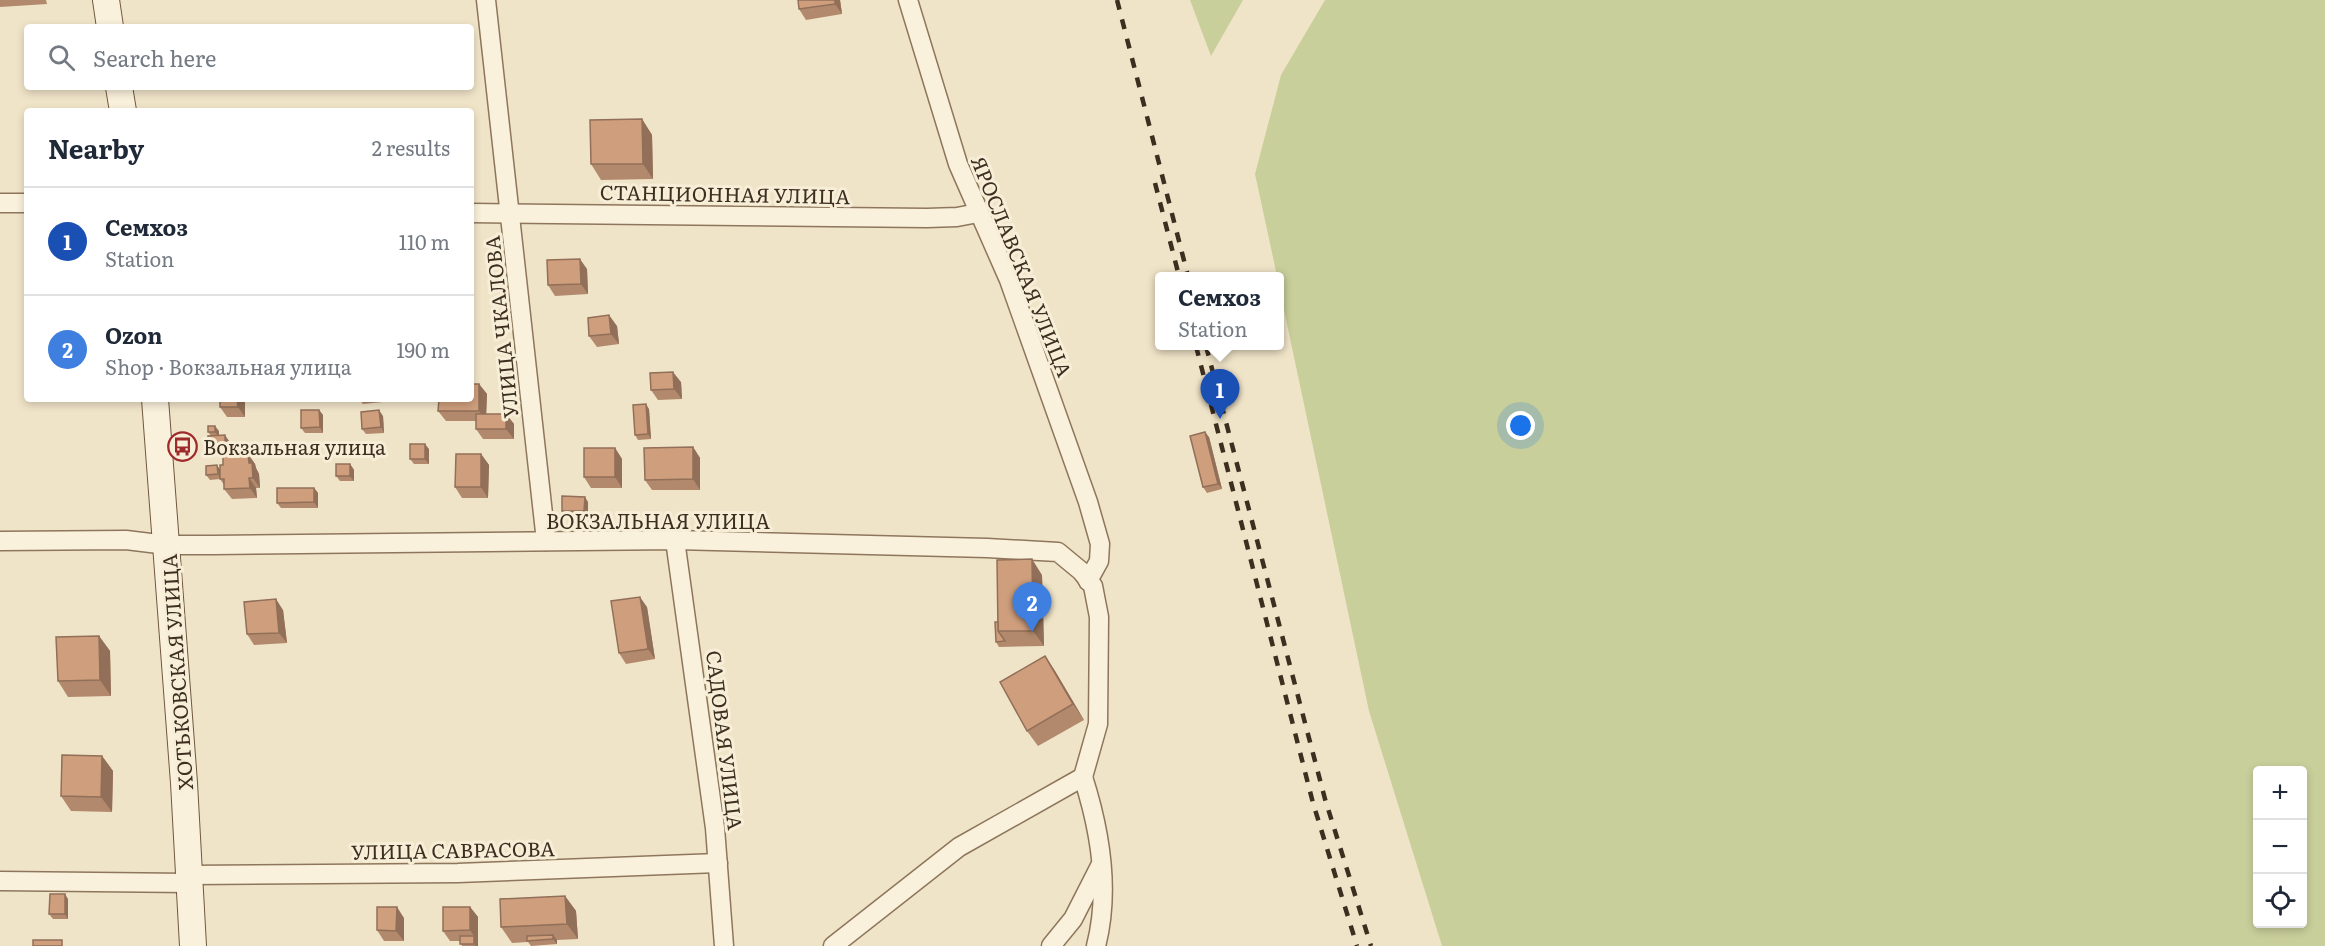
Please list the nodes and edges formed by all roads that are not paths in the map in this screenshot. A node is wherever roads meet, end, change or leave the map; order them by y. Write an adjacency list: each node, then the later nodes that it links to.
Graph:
1 (106, 0): 4 (main road)
2 (486, 0): 10 (street, УЛИЦА ЧКАЛОВА)
3 (908, 0): 11 (street, ЯРОСЛАВСКАЯ УЛИЦА)
4 (110, 24)
5 (120, 90): 6 (main road)
6 (122, 108)
7 (0, 203): 8 (street)
8 (24, 203)
9 (474, 213): 10 (street, СТАНЦИОННАЯ УЛИЦА)
10 (511, 213): 11 (street, СТАНЦИОННАЯ УЛИЦА); 15 (street, УЛИЦА ЧКАЛОВА)
11 (978, 213): 17 (street, ЯРОСЛАВСКАЯ УЛИЦА)
12 (155, 402): 16 (main road, ХОТЬКОВСКАЯ УЛИЦА)
13 (675, 540): 15 (street, ВОКЗАЛЬНАЯ УЛИЦА); 17 (street, ВОКЗАЛЬНАЯ УЛИЦА); 19 (street, САДОВАЯ УЛИЦА)
14 (0, 541): 16 (street, ВОКЗАЛЬНАЯ УЛИЦА)
15 (546, 541): 16 (street, ВОКЗАЛЬНАЯ УЛИЦА)
16 (167, 545): 21 (main road, ХОТЬКОВСКАЯ УЛИЦА)
17 (1088, 581): 18 (street)
18 (1083, 777): 20 (street); 25 (street)
19 (718, 863): 21 (street, УЛИЦА САВРАСОВА); 24 (street, САДОВАЯ УЛИЦА)
20 (1101, 864): 26 (street); 27 (street)
21 (189, 879): 22 (street, УЛИЦА САВРАСОВА); 23 (main road, ХОТЬКОВСКАЯ УЛИЦА)
22 (0, 881)
23 (193, 946)
24 (724, 946)
25 (833, 946)
26 (1051, 946)
27 (1096, 946)

